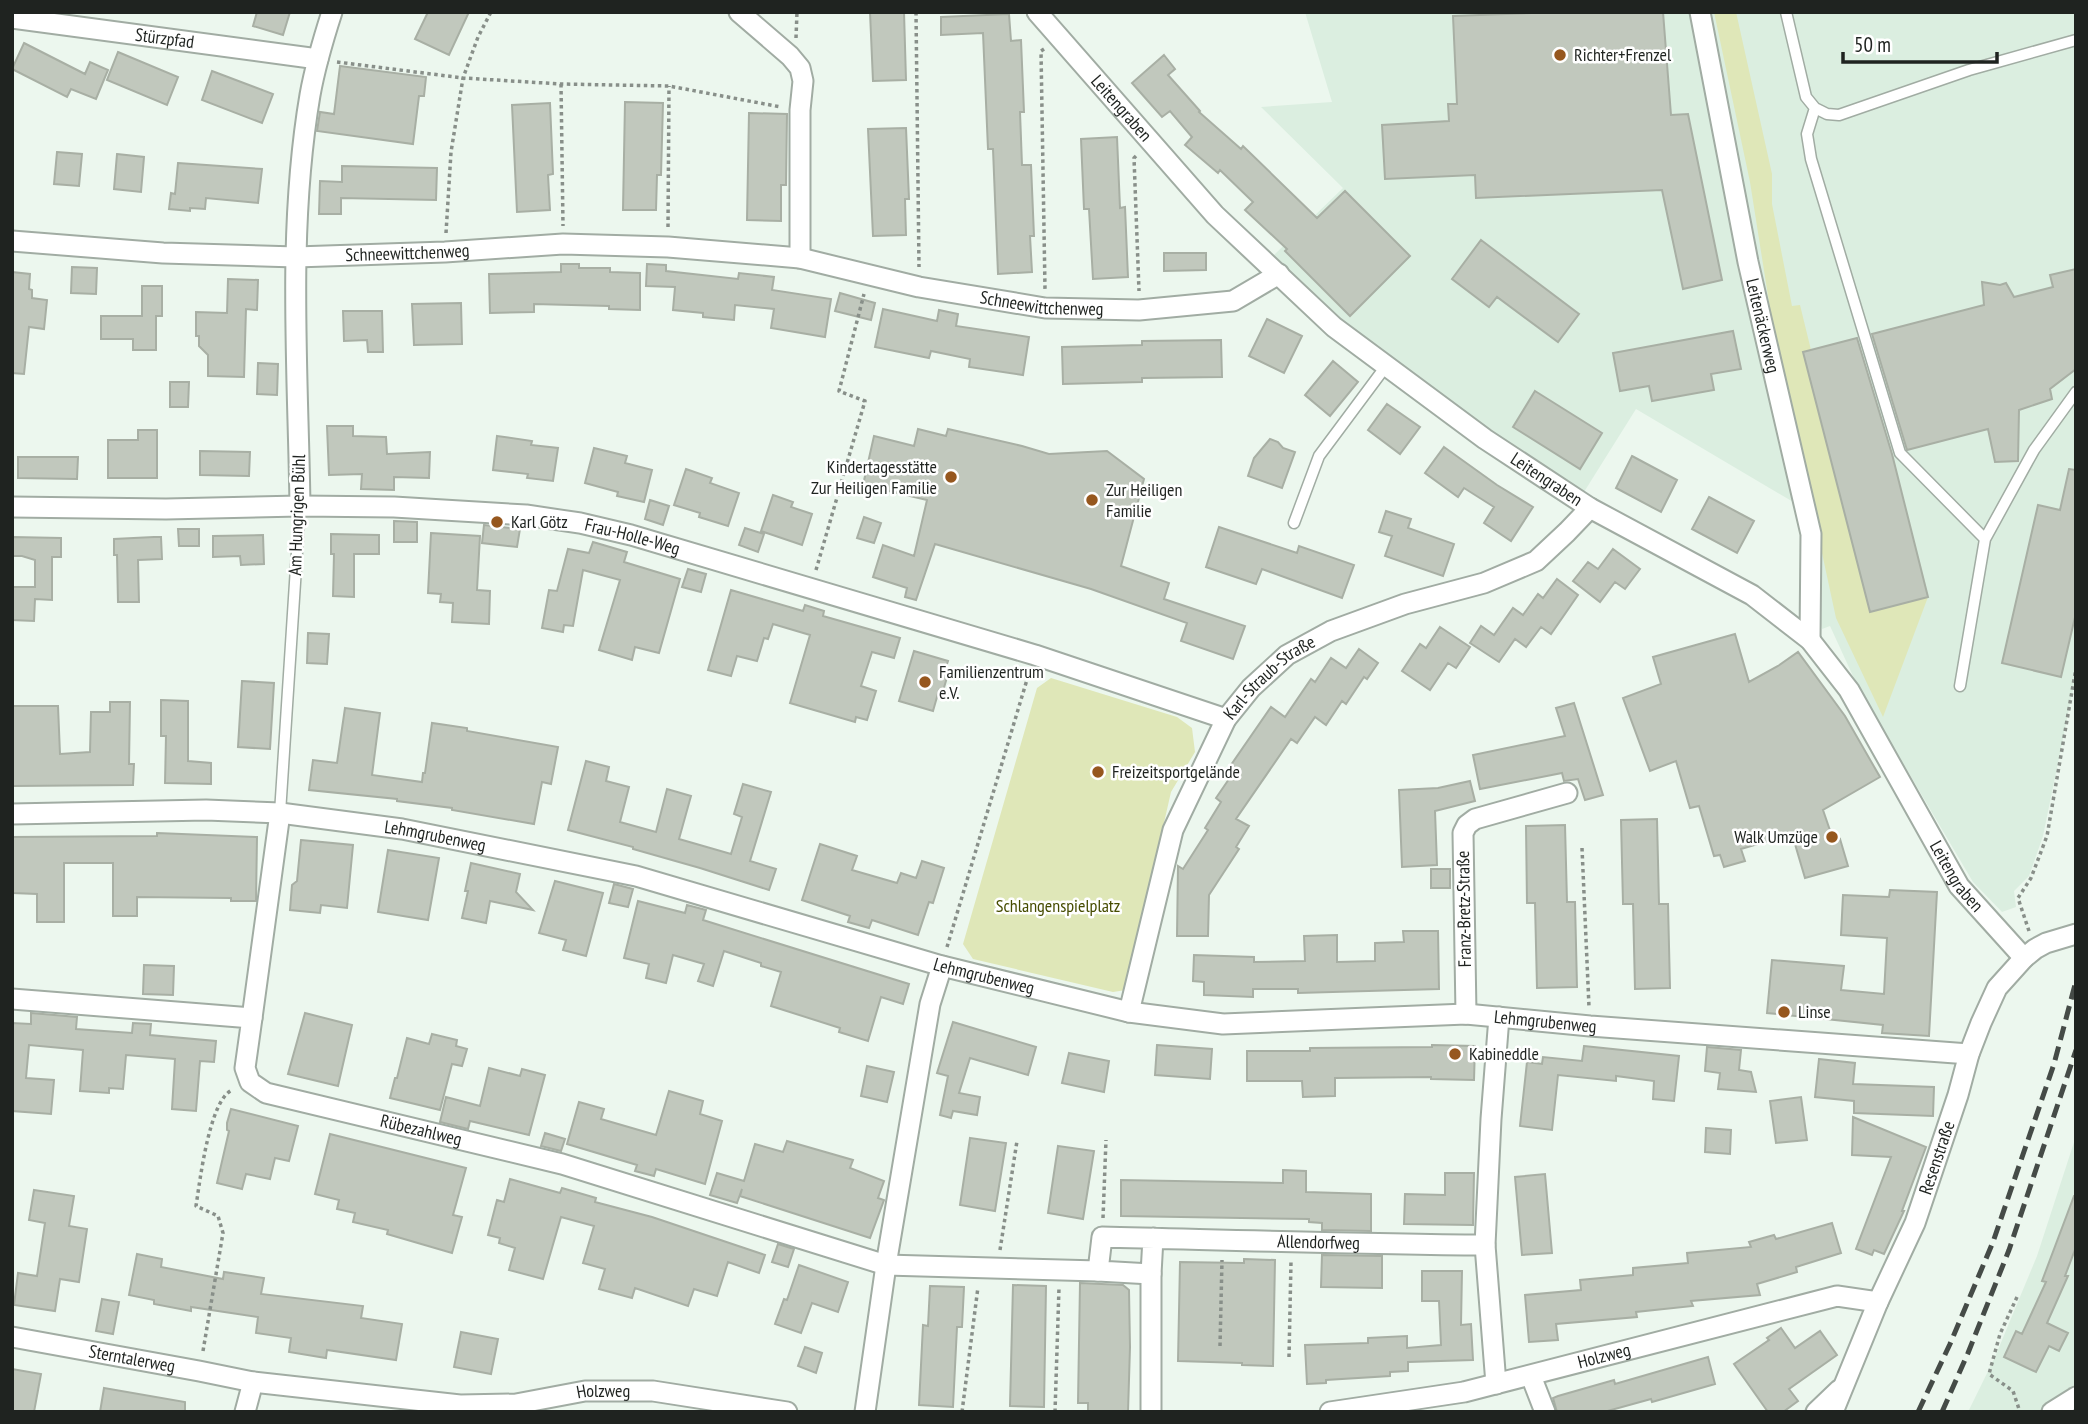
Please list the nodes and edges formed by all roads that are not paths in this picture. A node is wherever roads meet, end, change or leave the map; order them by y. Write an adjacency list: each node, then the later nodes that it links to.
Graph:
1 (332, 12): 8 (street, Am Hungrigen Bühl)
2 (739, 12): 12 (street)
3 (1037, 12): 13 (street, Leitengraben)
4 (1700, 12): 21 (street, Leitenäckerweg)
5 (1786, 12): 9 (lane)
6 (12, 18): 8 (street, Stürzpfad)
7 (2076, 40): 9 (lane)
8 (317, 59): 11 (street, Am Hungrigen Bühl)
9 (1815, 108): 20 (lane)
10 (12, 241): 11 (street, Schneewittchenweg)
11 (296, 257): 12 (street, Schneewittchenweg); 16 (street, Am Hungrigen Bühl)
12 (800, 258): 13 (street, Schneewittchenweg)
13 (1279, 274): 14 (street, Leitengraben)
14 (1386, 366): 18 (street, Leitengraben); 19 (lane)
15 (2076, 392): 20 (lane)
16 (300, 506): 17 (street, Frau-Holle-Weg); 23 (street, Frau-Holle-Weg); 25 (lane, Am Hungrigen Bühl)
17 (12, 507)
18 (1590, 508): 21 (street, Leitengraben); 23 (street, Karl-Straub-Straße)
19 (1294, 523)
20 (1985, 538): 22 (lane)
21 (1810, 640): 28 (street, Leitengraben)
22 (1961, 686)
23 (1226, 719): 31 (street, Karl-Straub-Straße)
24 (1567, 793): 32 (street, Franz-Bretz-Straße)
25 (280, 813): 26 (street, Lehmgrubenweg); 29 (street, Lehmgrubenweg); 34 (street, Am Hungrigen Bühl)
26 (12, 814)
27 (2076, 934): 28 (street)
28 (2035, 950): 35 (street, Resenstraße)
29 (942, 966): 31 (street, Lehmgrubenweg); 38 (street)
30 (12, 999): 34 (street)
31 (1129, 1012): 32 (street, Lehmgrubenweg)
32 (1466, 1014): 33 (street, Lehmgrubenweg)
33 (1499, 1017): 35 (street, Lehmgrubenweg); 37 (street)
34 (252, 1018): 38 (street, Rübezahlweg)
35 (1969, 1054): 41 (street, Resenstraße)
36 (1153, 1238): 37 (street, Allendorfweg); 39 (street, Allendorfweg); 40 (street)
37 (1485, 1245): 45 (street)
38 (886, 1265): 39 (street); 50 (street)
39 (1098, 1271): 40 (street)
40 (1151, 1274): 51 (street)
41 (1878, 1302): 43 (street, Holzweg); 46 (street, Resenstraße)
42 (12, 1338): 44 (street, Sterntalerweg)
43 (1531, 1376): 45 (street, Holzweg); 53 (street)
44 (253, 1382): 48 (street); 49 (street, Holzweg)
45 (1496, 1384): 52 (street, Holzweg)
46 (1842, 1387): 54 (street); 55 (street, Resenstraße)
47 (2076, 1397): 56 (street)
48 (245, 1412)
49 (787, 1412)
50 (865, 1412)
51 (1151, 1412)
52 (1330, 1412)
53 (1545, 1412)
54 (1816, 1412)
55 (1833, 1412)
56 (2052, 1412)

